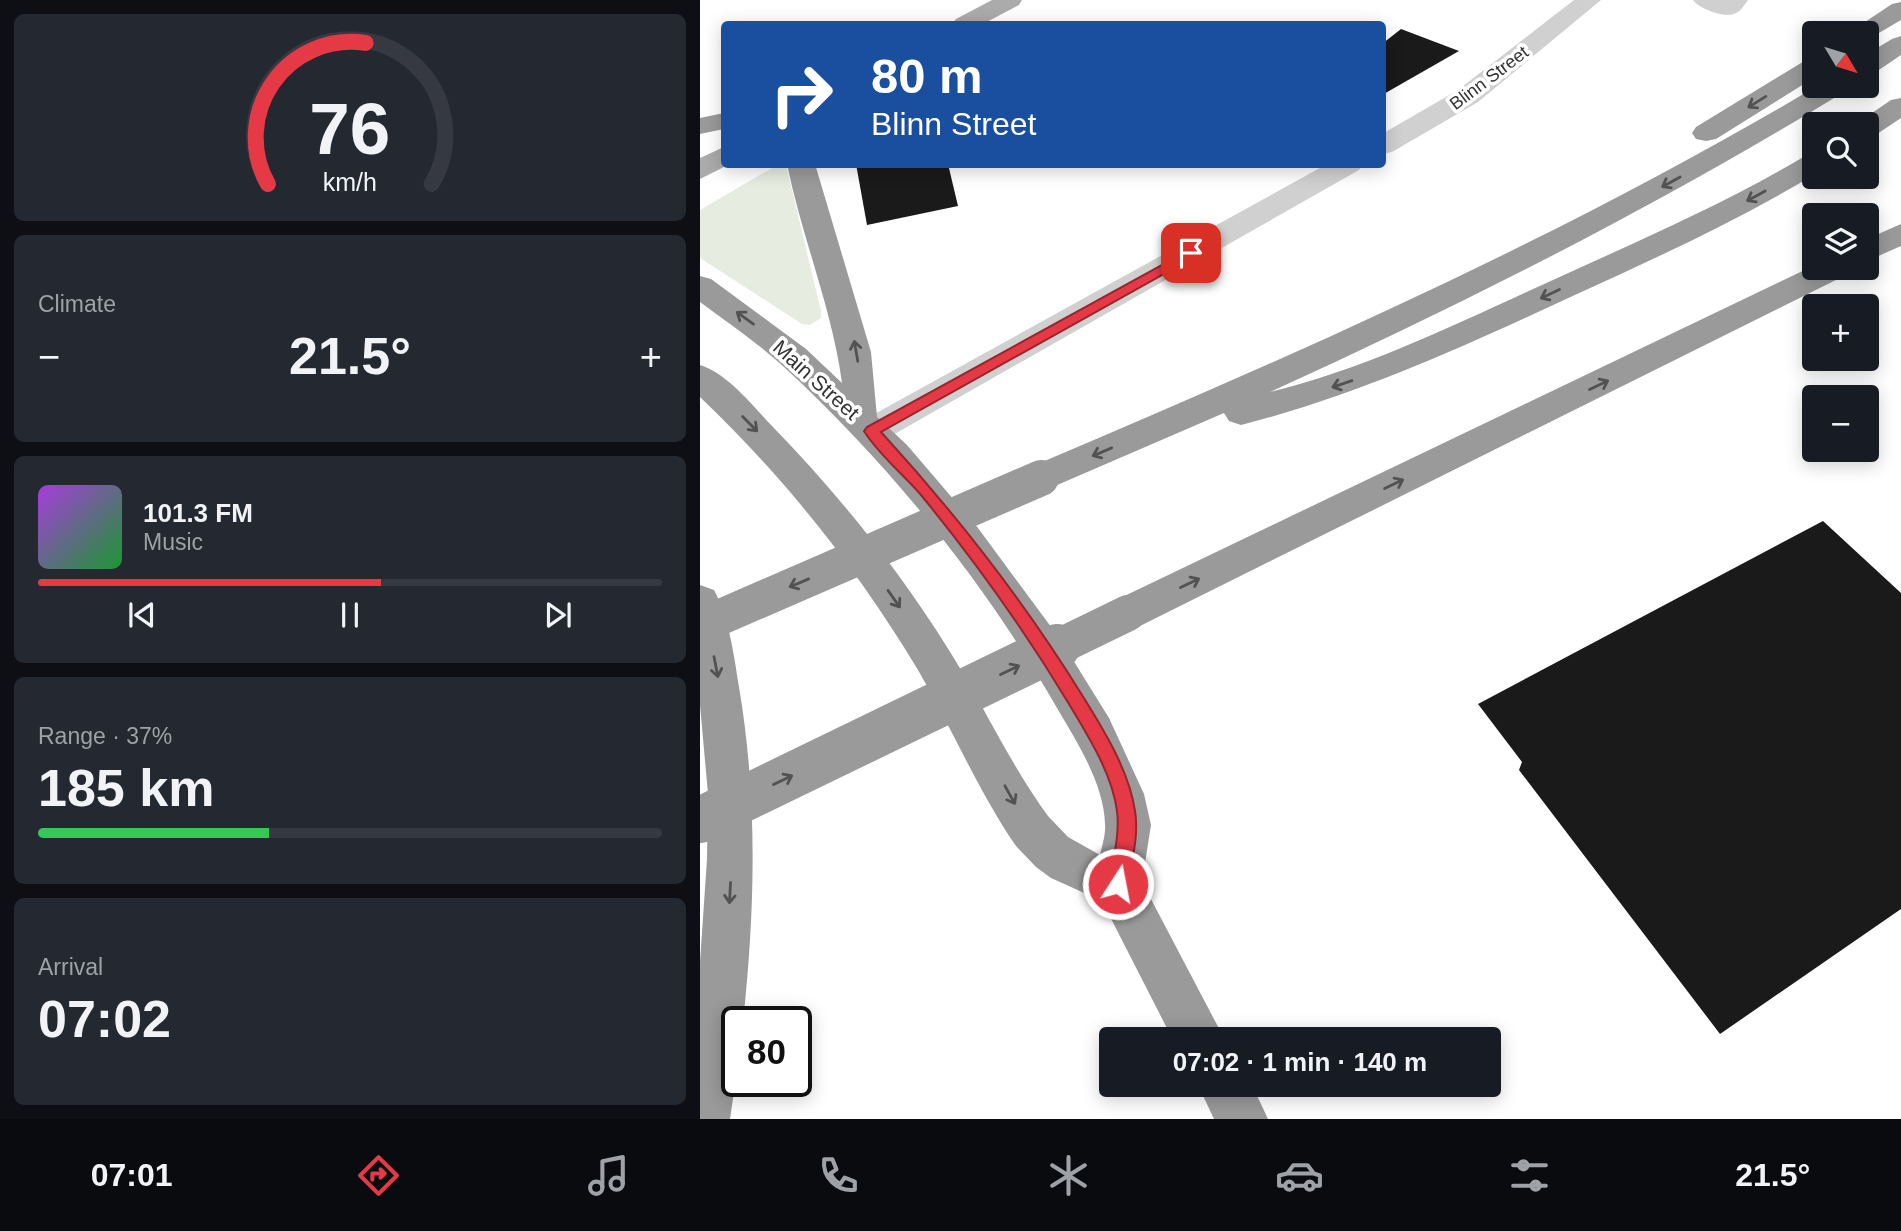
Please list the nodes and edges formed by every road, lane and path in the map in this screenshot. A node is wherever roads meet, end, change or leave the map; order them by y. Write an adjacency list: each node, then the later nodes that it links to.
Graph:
1 (1010, 0): 4 (main road)
2 (1589, 0): 14 (street, Blinn Street)
3 (1901, 9): 5 (highway)
4 (971, 21)
5 (1880, 23)
6 (1901, 44): 7 (highway)
7 (1880, 57)
8 (1802, 73): 24 (highway, one-way to 24)
9 (1814, 98): 24 (highway, one-way to 24)
10 (1901, 106): 11 (highway)
11 (1879, 120)
12 (721, 122): 13 (highway)
13 (700, 126)
14 (1386, 144)
15 (721, 158): 18 (main road)
16 (802, 168): 26 (highway, one-way to 16)
17 (1342, 168): 26 (street)
18 (700, 170)
19 (1802, 170): 27 (highway, one-way to 27)
20 (1901, 234): 21 (highway)
21 (1879, 245)
22 (1810, 280): 30 (highway, one-way to 22, bridge)
23 (700, 286): 26 (highway, Main Street, one-way to 23)
24 (1428, 306): 27 (highway)
25 (700, 377): 31 (highway, one-way to 31)
26 (866, 425): 31 (highway, Main Street)
27 (1162, 426): 29 (highway, one-way to 29, bridge)
28 (700, 601): 34 (highway, one-way to 34)
29 (700, 626)
30 (700, 820)
31 (1118, 884): 32 (highway)
32 (1193, 1027)
33 (1230, 1097): 35 (highway)
34 (704, 1119)
35 (1242, 1119)

